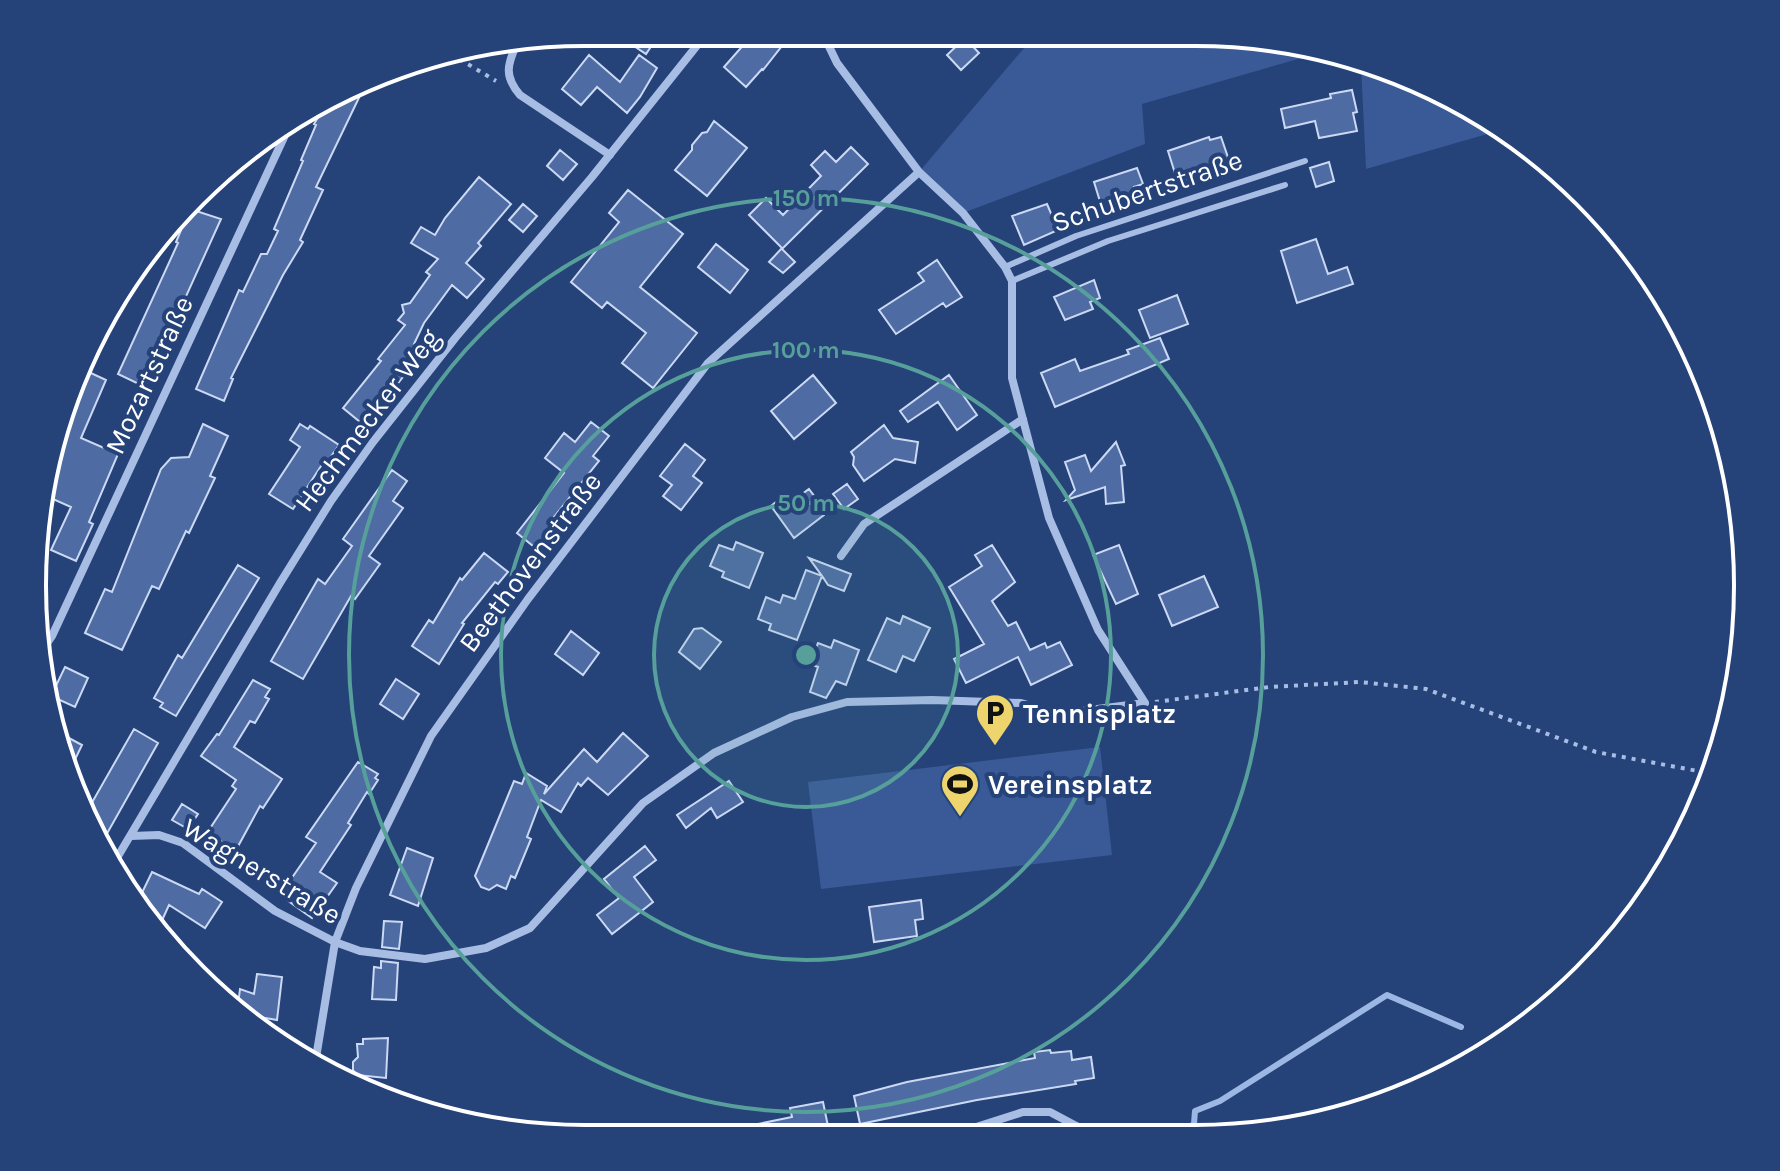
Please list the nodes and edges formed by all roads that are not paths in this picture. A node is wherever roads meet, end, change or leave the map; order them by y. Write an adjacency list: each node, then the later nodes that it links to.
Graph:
1 (697, 46): 5 (street, Hechmecker Weg)
2 (829, 46): 7 (street)
3 (514, 51): 5 (street)
4 (283, 139): 13 (street, Mozartstraße)
5 (610, 155): 14 (street, Hechmecker Weg)
6 (1305, 161): 9 (lane, Schubertstraße)
7 (919, 172): 9 (street); 16 (street, Beethovenstraße)
8 (1285, 185): 10 (lane, Schubertstraße)
9 (1005, 267): 10 (street)
10 (1012, 281): 11 (street)
11 (1023, 419): 12 (street); 16 (street, Wagnerstraße)
12 (841, 556)
13 (49, 638)
14 (131, 836): 15 (street, Hechmecker Weg); 16 (street, Wagnerstraße)
15 (119, 856)
16 (335, 942): 17 (street, Beethovenstraße)
17 (317, 1053)
18 (982, 1125): 19 (street)
19 (1074, 1125)

